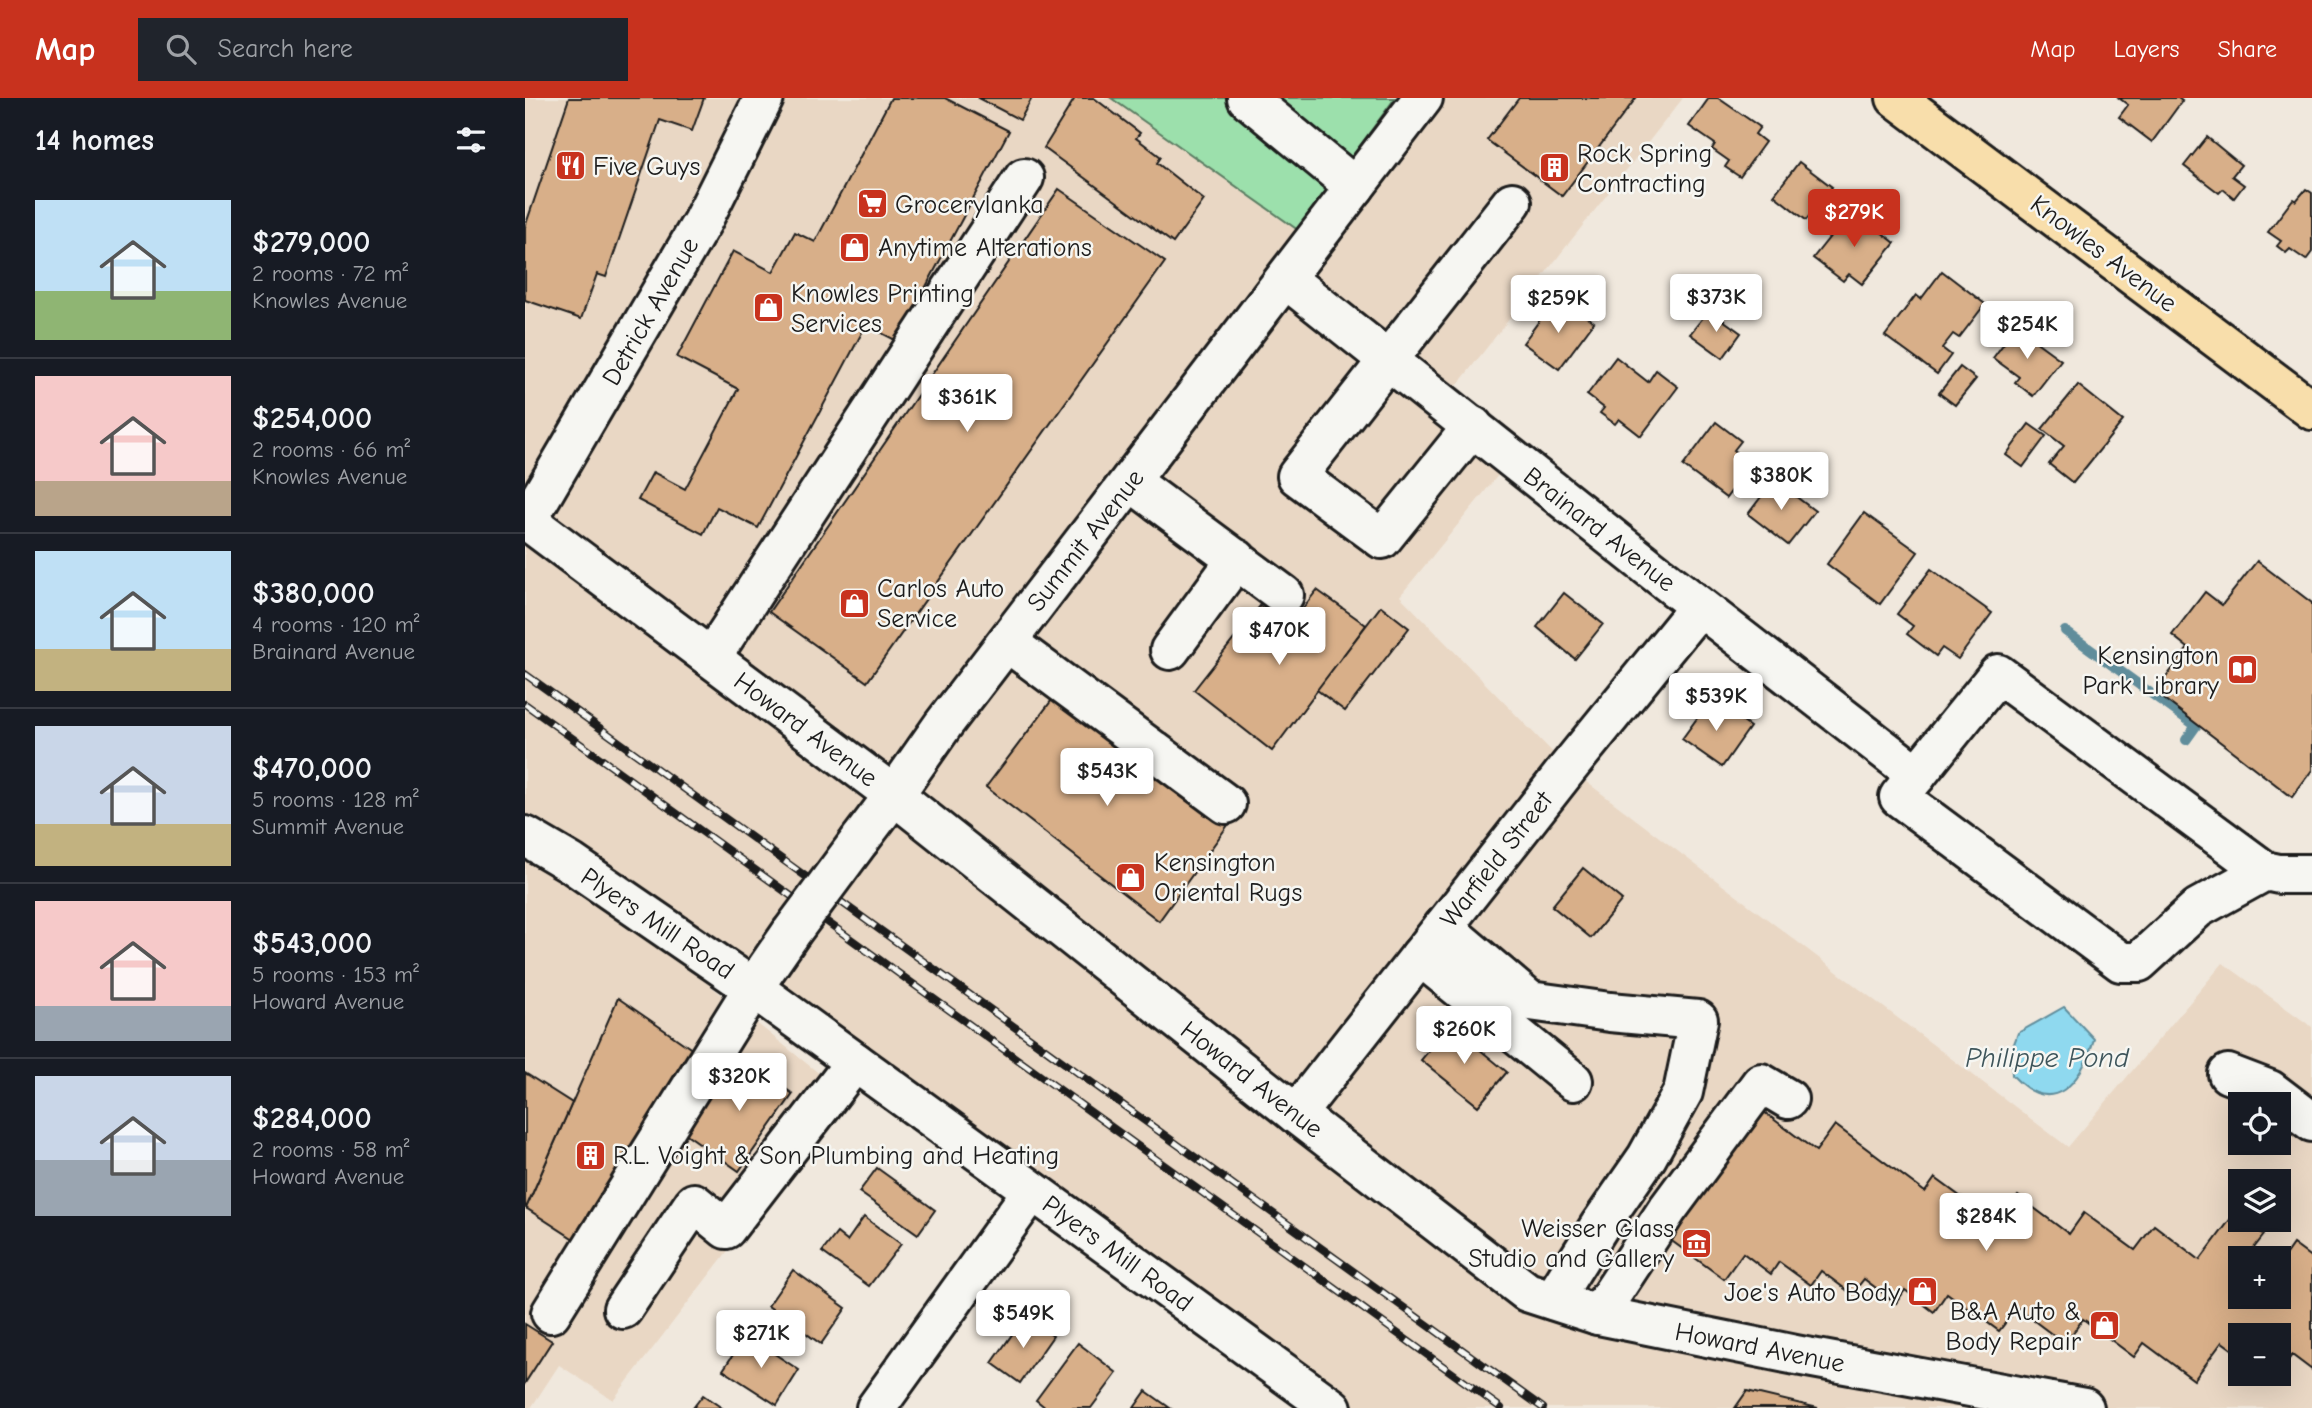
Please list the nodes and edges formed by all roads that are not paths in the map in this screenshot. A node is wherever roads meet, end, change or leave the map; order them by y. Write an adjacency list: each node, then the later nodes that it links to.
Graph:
1 (764, 98): 13 (street, Detrick Avenue)
2 (1247, 98): 6 (street)
3 (1423, 98): 6 (street, Summit Avenue)
4 (1896, 98): 10 (main road, Knowles Avenue)
5 (1024, 178): 19 (street)
6 (1355, 187): 8 (street, Summit Avenue)
7 (1513, 202): 9 (street)
8 (1286, 279): 9 (street, Brainard Avenue); 12 (street, Summit Avenue)
9 (1387, 358): 11 (street, Brainard Avenue); 11 (street)
10 (2312, 410)
11 (1473, 426): 16 (street, Brainard Avenue)
12 (1130, 481): 14 (street); 17 (street, Summit Avenue)
13 (526, 520): 19 (street, Howard Avenue)
14 (1237, 559): 15 (street); 18 (street)
15 (1285, 595)
16 (1699, 607): 20 (street, Brainard Avenue); 25 (street, Warfield Street)
17 (1007, 642): 21 (street, Summit Avenue); 22 (street)
18 (1170, 650)
19 (711, 658): 21 (street, Howard Avenue)
20 (1917, 775): 24 (street); 24 (street)
21 (894, 795): 26 (street, Summit Avenue, bridge); 31 (street, Howard Avenue)
22 (1226, 804)
23 (525, 836): 26 (street, Plyers Mill Road)
24 (2298, 877)
25 (1431, 942): 29 (street); 31 (street, Warfield Street); 34 (street)
26 (753, 988): 27 (street, Plyers Mill Road); 36 (street, Summit Avenue)
27 (855, 1062): 33 (street, Plyers Mill Road); 35 (street)
28 (2228, 1074): 32 (street)
29 (1573, 1081)
30 (1788, 1099): 37 (street)
31 (1296, 1114): 34 (street, Howard Avenue)
32 (2312, 1122)
33 (1032, 1191): 38 (street); 39 (street, Plyers Mill Road)
34 (1553, 1300): 37 (street, Howard Avenue)
35 (623, 1309)
36 (551, 1314)
37 (1598, 1315): 40 (street, Howard Avenue)
38 (876, 1408)
39 (1332, 1408)
40 (2084, 1408)

